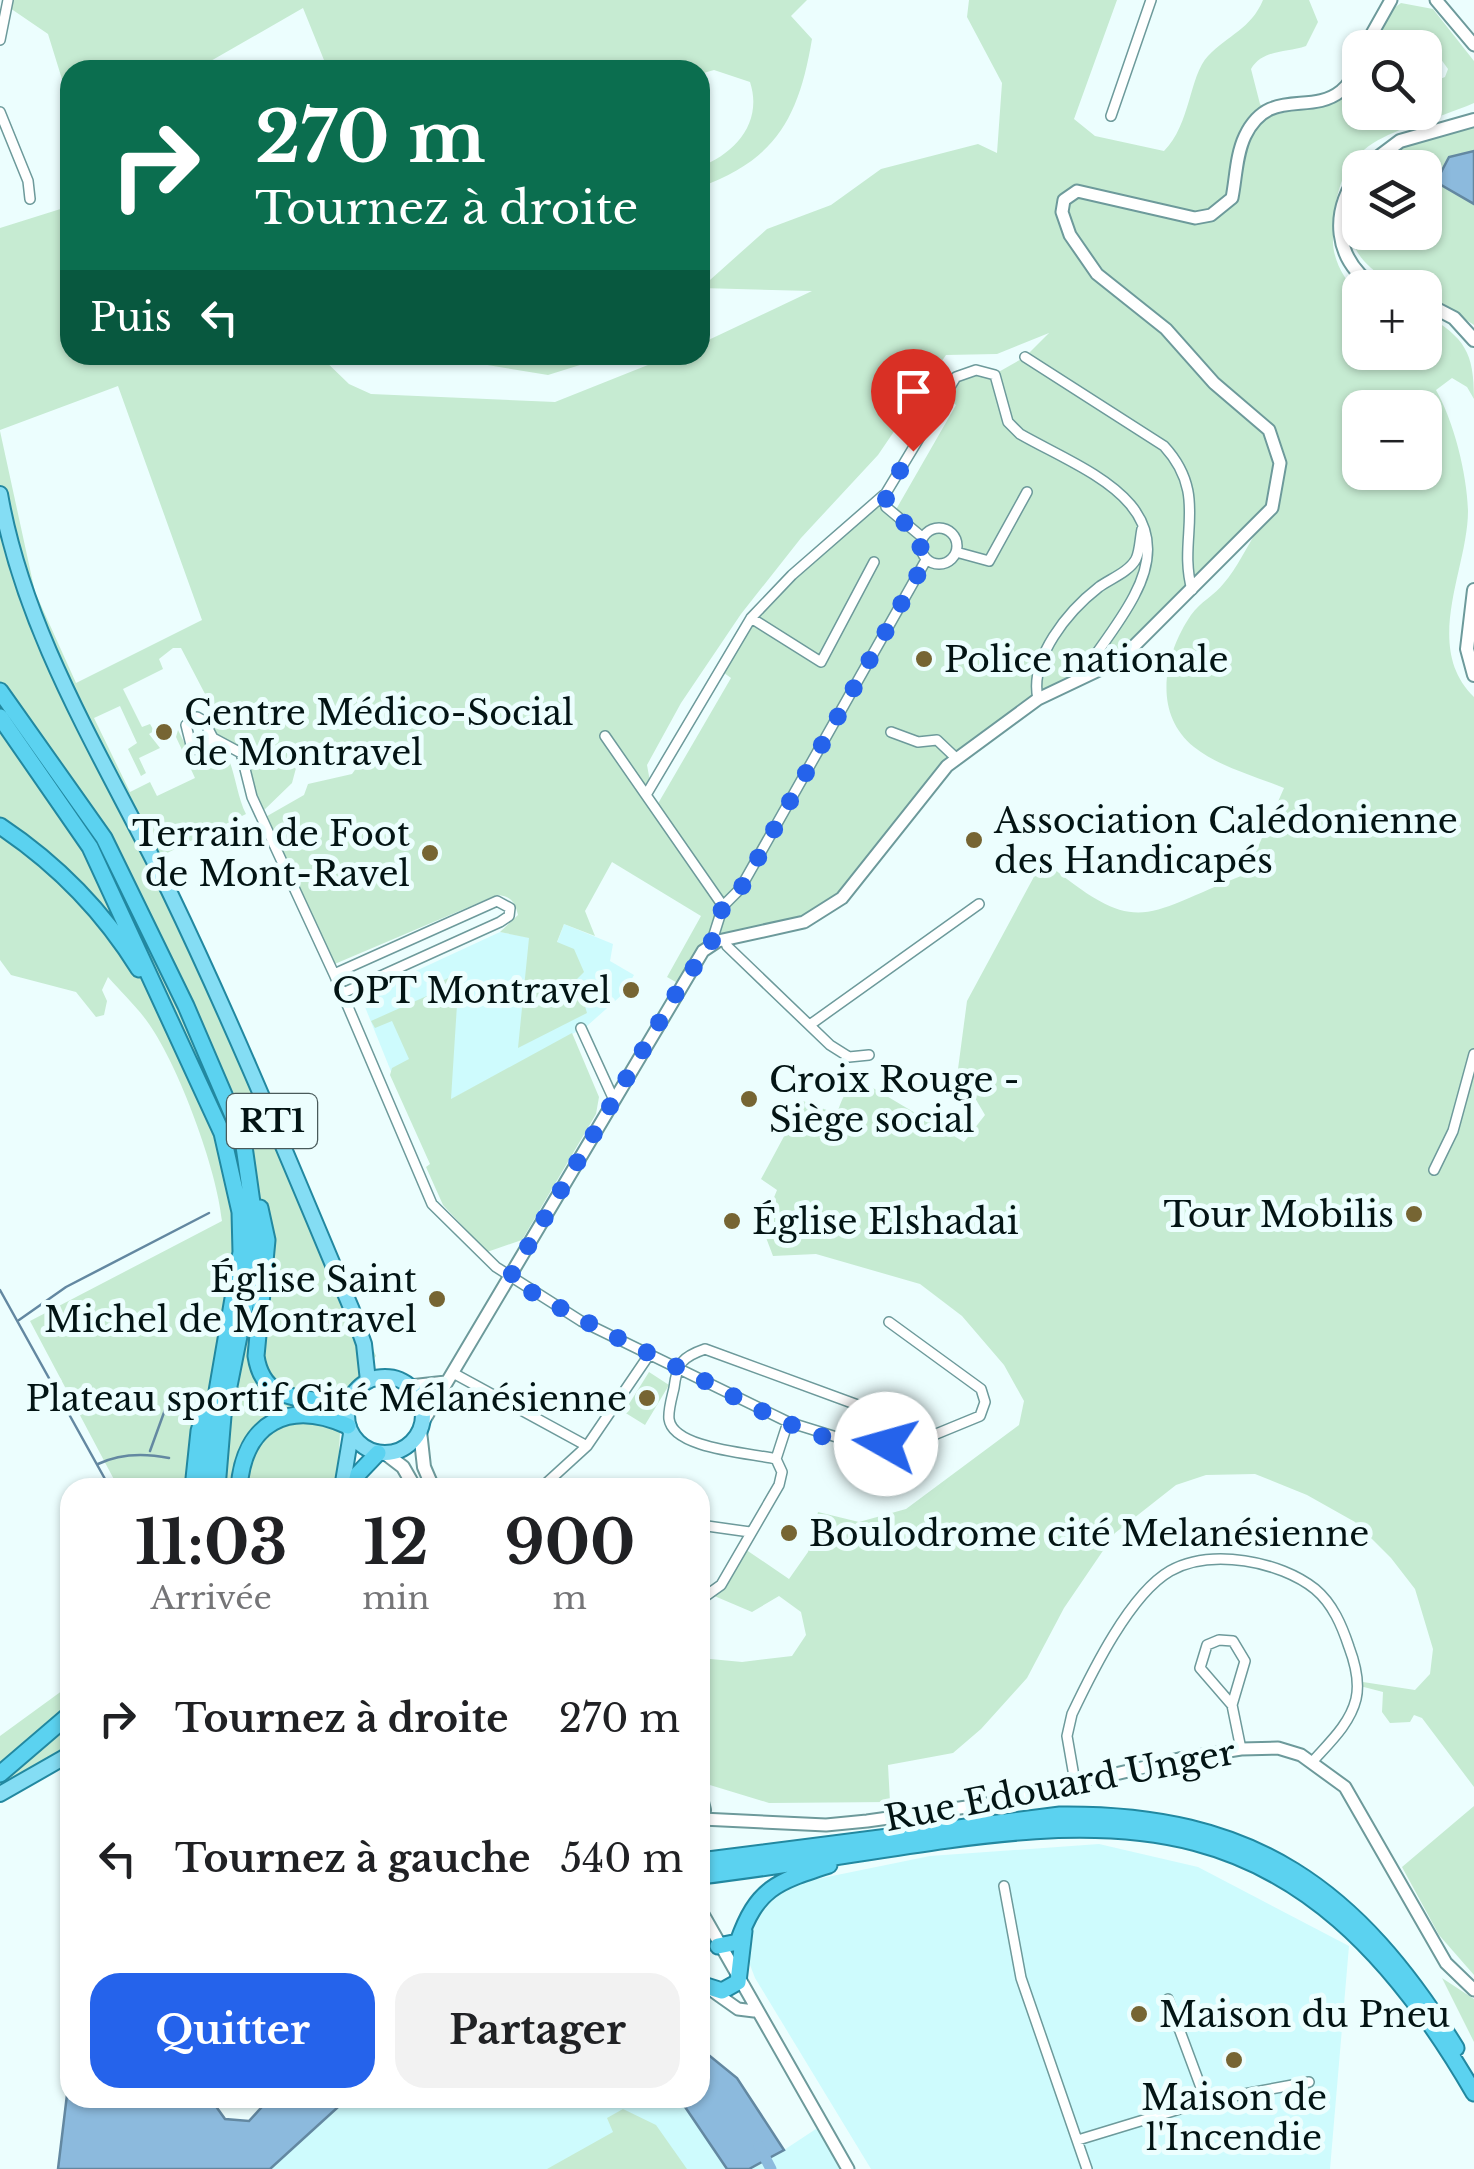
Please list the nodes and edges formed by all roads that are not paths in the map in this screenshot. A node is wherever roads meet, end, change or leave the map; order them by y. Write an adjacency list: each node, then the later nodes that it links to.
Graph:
1 (8, 0): 6 (street)
2 (1151, 0): 10 (street)
3 (1391, 0): 5 (street)
4 (1436, 0): 7 (street)
5 (1374, 30)
6 (0, 40)
7 (1474, 45)
8 (1342, 91): 28 (street)
9 (0, 112): 13 (street)
10 (1110, 116)
11 (1474, 120): 12 (main road)
12 (1389, 150)
13 (30, 200)
14 (1342, 203): 15 (main road)
15 (1342, 235)
16 (1442, 312): 17 (main road)
17 (1474, 340)
18 (1025, 356): 28 (street)
19 (886, 492): 23 (street); 24 (street); 30 (street)
20 (1027, 492): 25 (street)
21 (0, 494): 22 (main road, RT1)
22 (2, 513): 59 (main road, RT1)
23 (1144, 521): 32 (street); 34 (street)
24 (922, 538): 25 (street); 26 (street)
25 (956, 552): 26 (street)
26 (926, 560): 43 (street)
27 (874, 562): 30 (street)
28 (1192, 590): 32 (street)
29 (1474, 590): 31 (main road)
30 (752, 618): 40 (street)
31 (1474, 675)
32 (1077, 682): 34 (street)
33 (0, 690): 55 (highway)
34 (1038, 699): 39 (street)
35 (0, 717): 50 (highway)
36 (890, 732): 39 (street)
37 (605, 736): 40 (street)
38 (213, 738): 46 (street)
39 (956, 758): 44 (street)
40 (646, 795): 43 (street)
41 (0, 826): 50 (highway)
42 (979, 904): 48 (street)
43 (723, 906): 45 (street)
44 (726, 940): 45 (street); 48 (street)
45 (711, 944): 53 (street)
46 (334, 974): 47 (street); 47 (street)
47 (342, 993): 56 (street)
48 (810, 1024): 52 (street)
49 (581, 1028): 53 (street)
50 (178, 1035): 61 (highway)
51 (1474, 1054): 54 (street)
52 (869, 1055)
53 (614, 1100): 56 (street)
54 (1434, 1170)
55 (250, 1175): 58 (highway); 67 (highway)
56 (509, 1279): 60 (street); 64 (street)
57 (889, 1322): 71 (street)
58 (242, 1325): 77 (highway); 78 (highway)
59 (364, 1344): 63 (main road, RT1); 65 (main road, RT1)
60 (649, 1355): 62 (street); 72 (street)
61 (223, 1359): 75 (highway); 76 (highway)
62 (677, 1366): 68 (street); 71 (street); 74 (street)
63 (391, 1378): 65 (main road); 66 (main road)
64 (449, 1378): 66 (street); 69 (street); 72 (street)
65 (368, 1381): 67 (main road)
66 (410, 1386): 69 (main road)
67 (348, 1406): 70 (main road)
68 (788, 1422): 71 (street); 74 (street)
69 (421, 1427): 73 (main road); 83 (main road)
70 (350, 1430): 73 (main road); 79 (highway); 80 (main road)
71 (886, 1444)
72 (587, 1446): 84 (street)
73 (382, 1454): 81 (highway); 82 (main road)
74 (776, 1459): 86 (street)
75 (194, 1478)
76 (205, 1478)
77 (218, 1478)
78 (227, 1478)
79 (242, 1478)
80 (343, 1478)
81 (357, 1478)
82 (410, 1478)
83 (429, 1478)
84 (552, 1478)
85 (710, 1526): 86 (street)
86 (750, 1532): 87 (street)
87 (710, 1593)
88 (1232, 1705): 88 (street); 90 (street)
89 (60, 1723): 93 (highway)
90 (1241, 1749): 92 (street, Rue Edouard Unger); 94 (street, Rue Edouard Unger)
91 (60, 1760): 95 (main road)
92 (1312, 1761): 94 (street); 107 (street, Rue Edouard Unger)
93 (0, 1774)
94 (1075, 1782): 96 (street, Rue Edouard Unger)
95 (0, 1794)
96 (710, 1820)
97 (871, 1852): 98 (highway); 101 (highway); 112 (highway)
98 (710, 1867)
99 (710, 1867): 110 (highway)
100 (1004, 1886): 114 (street)
101 (744, 1926): 103 (highway); 104 (highway)
102 (710, 1930): 103 (street)
103 (718, 1946): 104 (street)
104 (738, 1982): 105 (highway); 109 (street)
105 (710, 1988)
106 (710, 1990): 109 (street)
107 (1474, 1990)
108 (1168, 1998): 113 (street)
109 (754, 2011): 115 (street)
110 (1474, 2078)
111 (1309, 2082): 113 (street)
112 (1474, 2094)
113 (1206, 2101): 114 (street)
114 (1078, 2140): 116 (street)
115 (848, 2169)
116 (1087, 2169)

